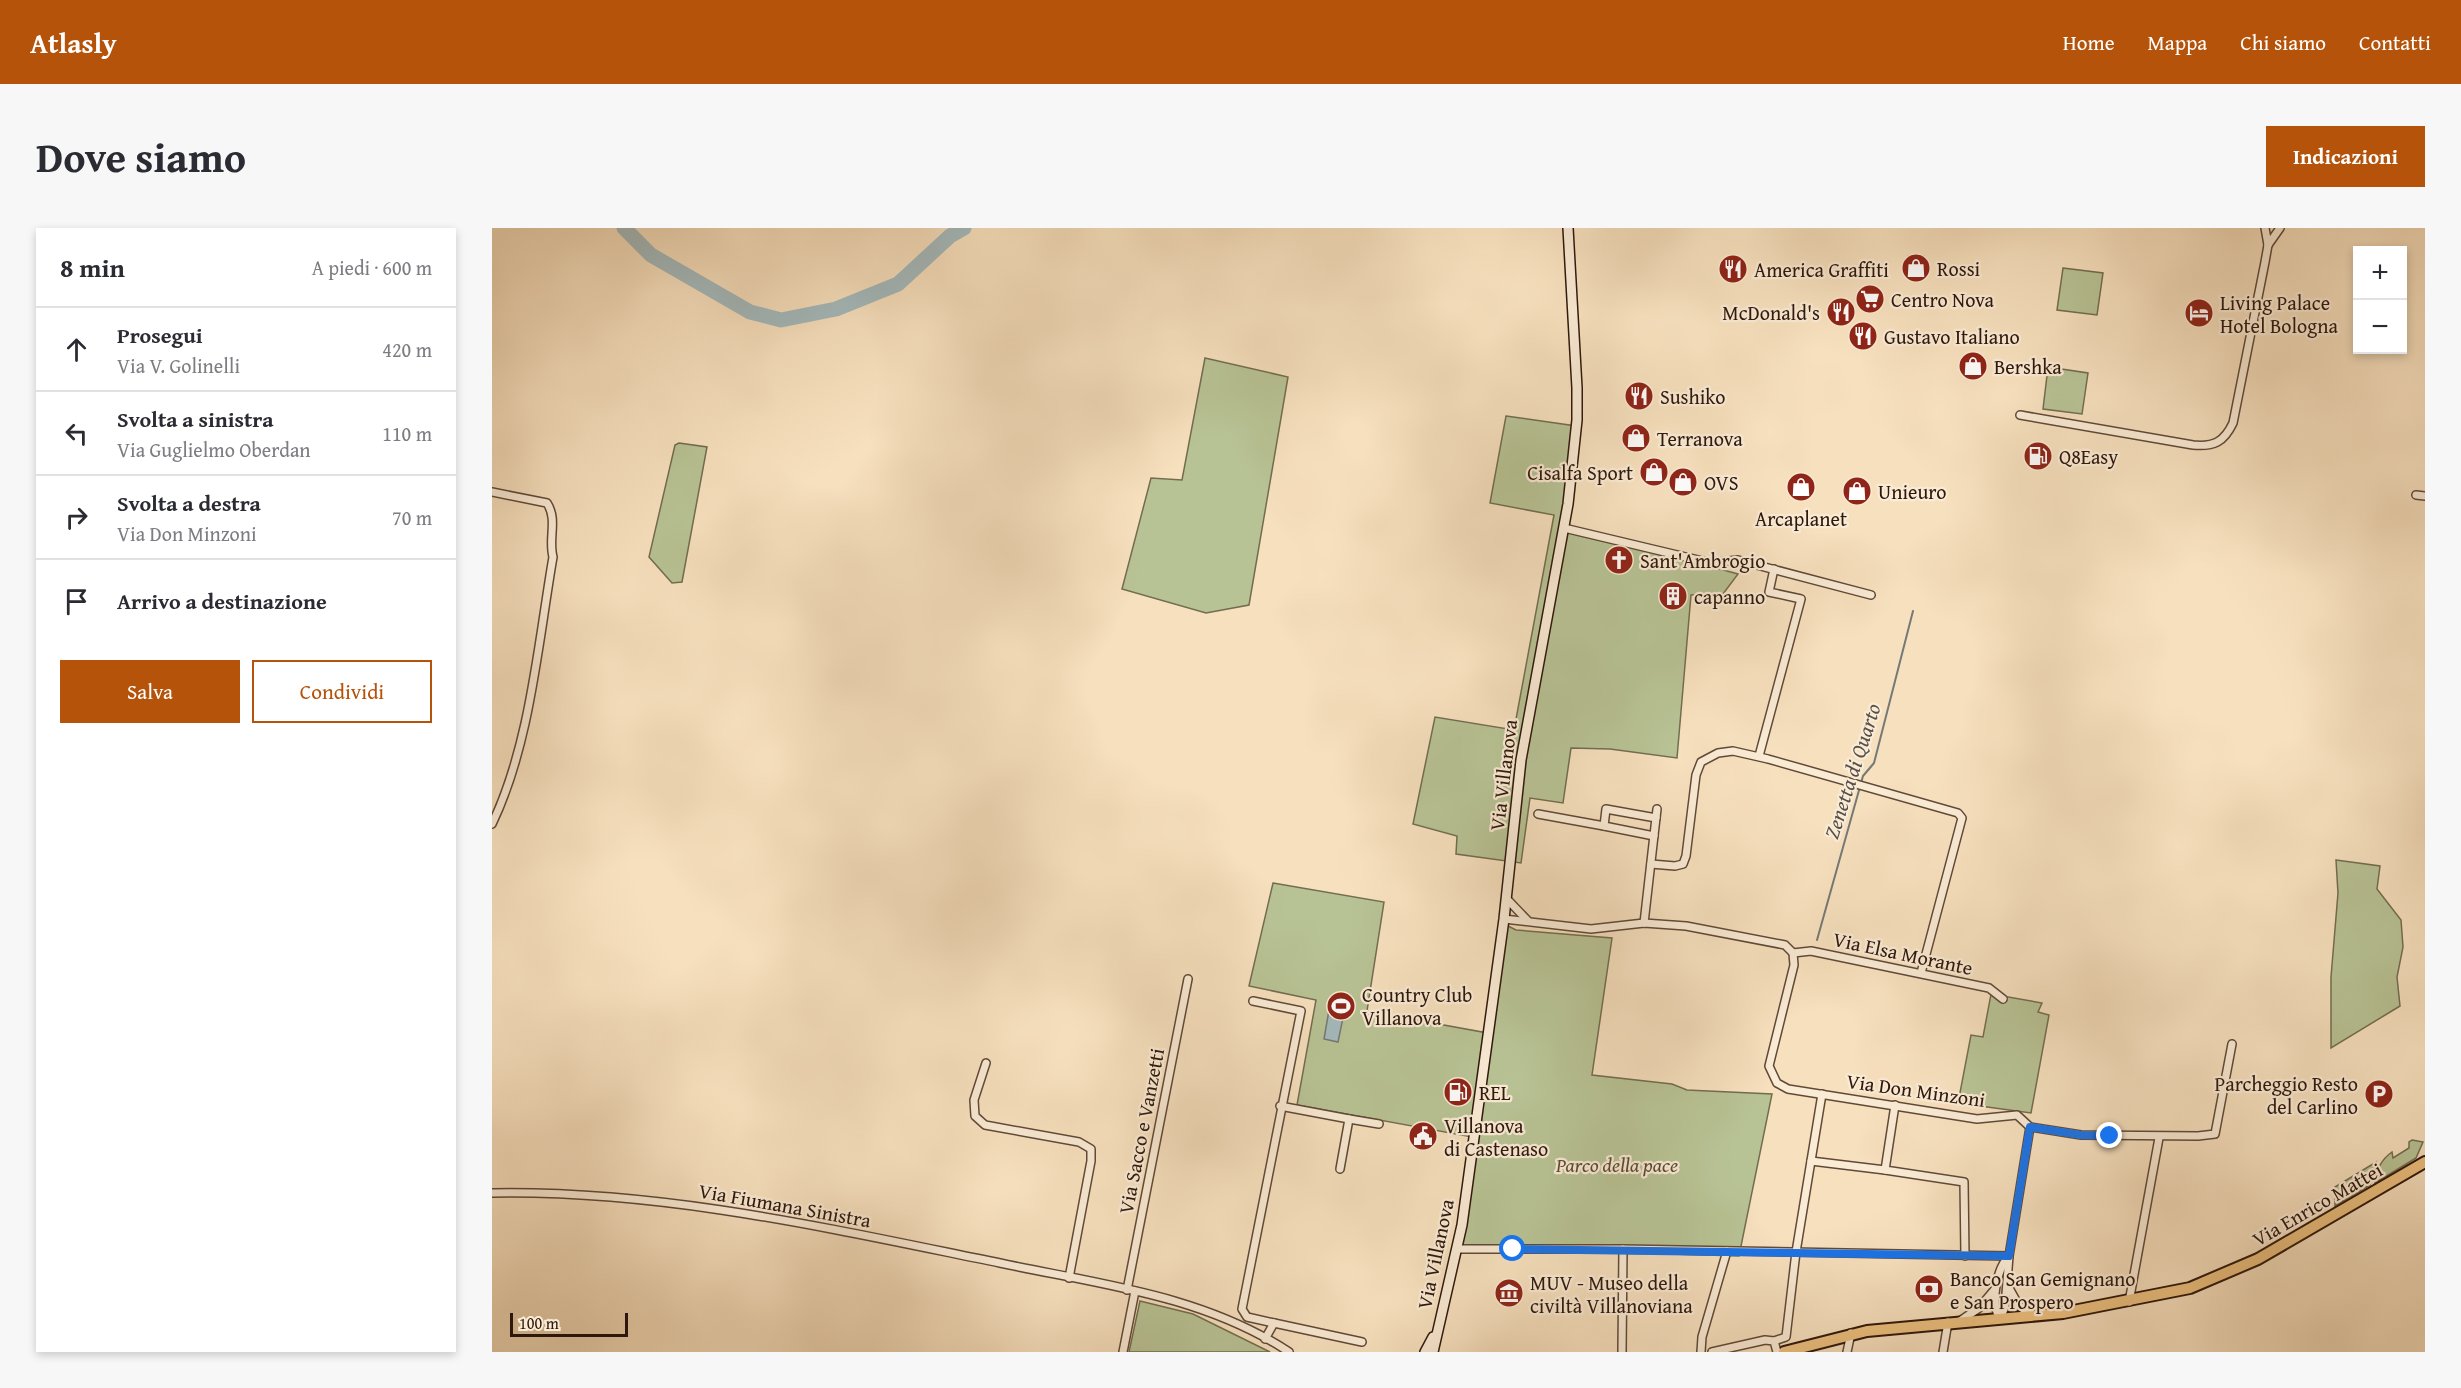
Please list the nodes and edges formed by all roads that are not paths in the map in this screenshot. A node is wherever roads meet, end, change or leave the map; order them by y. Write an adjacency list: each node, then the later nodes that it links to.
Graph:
1 (1568, 228): 9 (main road, Via Villanova)
2 (2265, 228): 4 (street)
3 (2280, 228): 4 (street)
4 (2268, 245): 5 (street)
5 (2020, 415)
6 (492, 492): 16 (street)
7 (2416, 495): 8 (street)
8 (2425, 496)
9 (1564, 528): 10 (street); 20 (main road, Via Villanova)
10 (1774, 569): 11 (street); 12 (street)
11 (1871, 595)
12 (1759, 756): 19 (street); 25 (street)
13 (1657, 809): 15 (street)
14 (1538, 814): 17 (street)
15 (1656, 818): 17 (street); 18 (street)
16 (492, 824)
17 (1604, 826): 18 (street)
18 (1654, 836): 19 (street)
19 (1651, 864): 23 (street)
20 (1506, 898): 21 (main road, Via Villanova); 22 (street)
21 (1504, 919): 22 (street); 44 (main road, Via Villanova)
22 (1528, 921): 23 (street)
23 (1644, 923): 24 (street)
24 (1792, 953): 25 (street, Via Elsa Morante); 31 (street, Via Don Minzoni)
25 (1921, 973): 27 (street, Via Elsa Morante)
26 (1188, 979): 52 (street, Via Sacco e Vanzetti)
27 (2003, 999)
28 (1253, 1001): 33 (street)
29 (2232, 1044): 37 (street, Via Don Minzoni)
30 (986, 1063): 49 (street)
31 (1822, 1094): 32 (street, Via Don Minzoni); 38 (street)
32 (1895, 1105): 36 (street, Via Don Minzoni); 41 (street)
33 (1280, 1106): 34 (street); 57 (street)
34 (1349, 1119): 35 (street); 40 (street)
35 (1379, 1124)
36 (2030, 1127): 37 (street, Via Don Minzoni); 48 (street)
37 (2159, 1138): 53 (street)
38 (1811, 1161): 41 (street); 46 (street)
39 (2425, 1162): 53 (main road, Via Enrico Mattei)
40 (1340, 1169)
41 (1885, 1170): 47 (street)
42 (492, 1193): 49 (street, Via Fiumana Sinistra)
43 (1623, 1249): 44 (street); 45 (street); 67 (street)
44 (1458, 1250): 58 (main road, Via Villanova)
45 (1727, 1251): 46 (street); 68 (street)
46 (1796, 1252): 47 (street); 61 (street)
47 (1965, 1256): 48 (street)
48 (2009, 1256): 50 (street); 51 (street)
49 (1070, 1278): 52 (street, Via Fiumana Sinistra)
50 (1998, 1284): 55 (street); 56 (street)
51 (2008, 1284): 54 (street); 55 (street)
52 (1131, 1290): 60 (street, Via Fiumana Sinistra); 63 (street, Via Sacco e Vanzetti)
53 (2129, 1302): 54 (main road, Via Enrico Mattei)
54 (2035, 1316): 55 (main road, Via Enrico Mattei)
55 (2000, 1319): 56 (main road, Via Enrico Mattei)
56 (1954, 1322): 59 (main road, Via Enrico Mattei); 73 (street)
57 (1274, 1323): 60 (street); 62 (street)
58 (1439, 1324): 65 (main road, Via Villanova); 66 (main road, Via Villanova)
59 (1851, 1334): 71 (main road, Via Enrico Mattei); 72 (street)
60 (1265, 1339): 64 (street, Via Fiumana Sinistra)
61 (1774, 1341): 69 (street); 70 (street)
62 (1362, 1342)
63 (1123, 1352)
64 (1289, 1352)
65 (1425, 1352)
66 (1433, 1352)
67 (1622, 1352)
68 (1701, 1352)
69 (1713, 1352)
70 (1777, 1352)
71 (1784, 1352)
72 (1847, 1352)
73 (1943, 1352)

